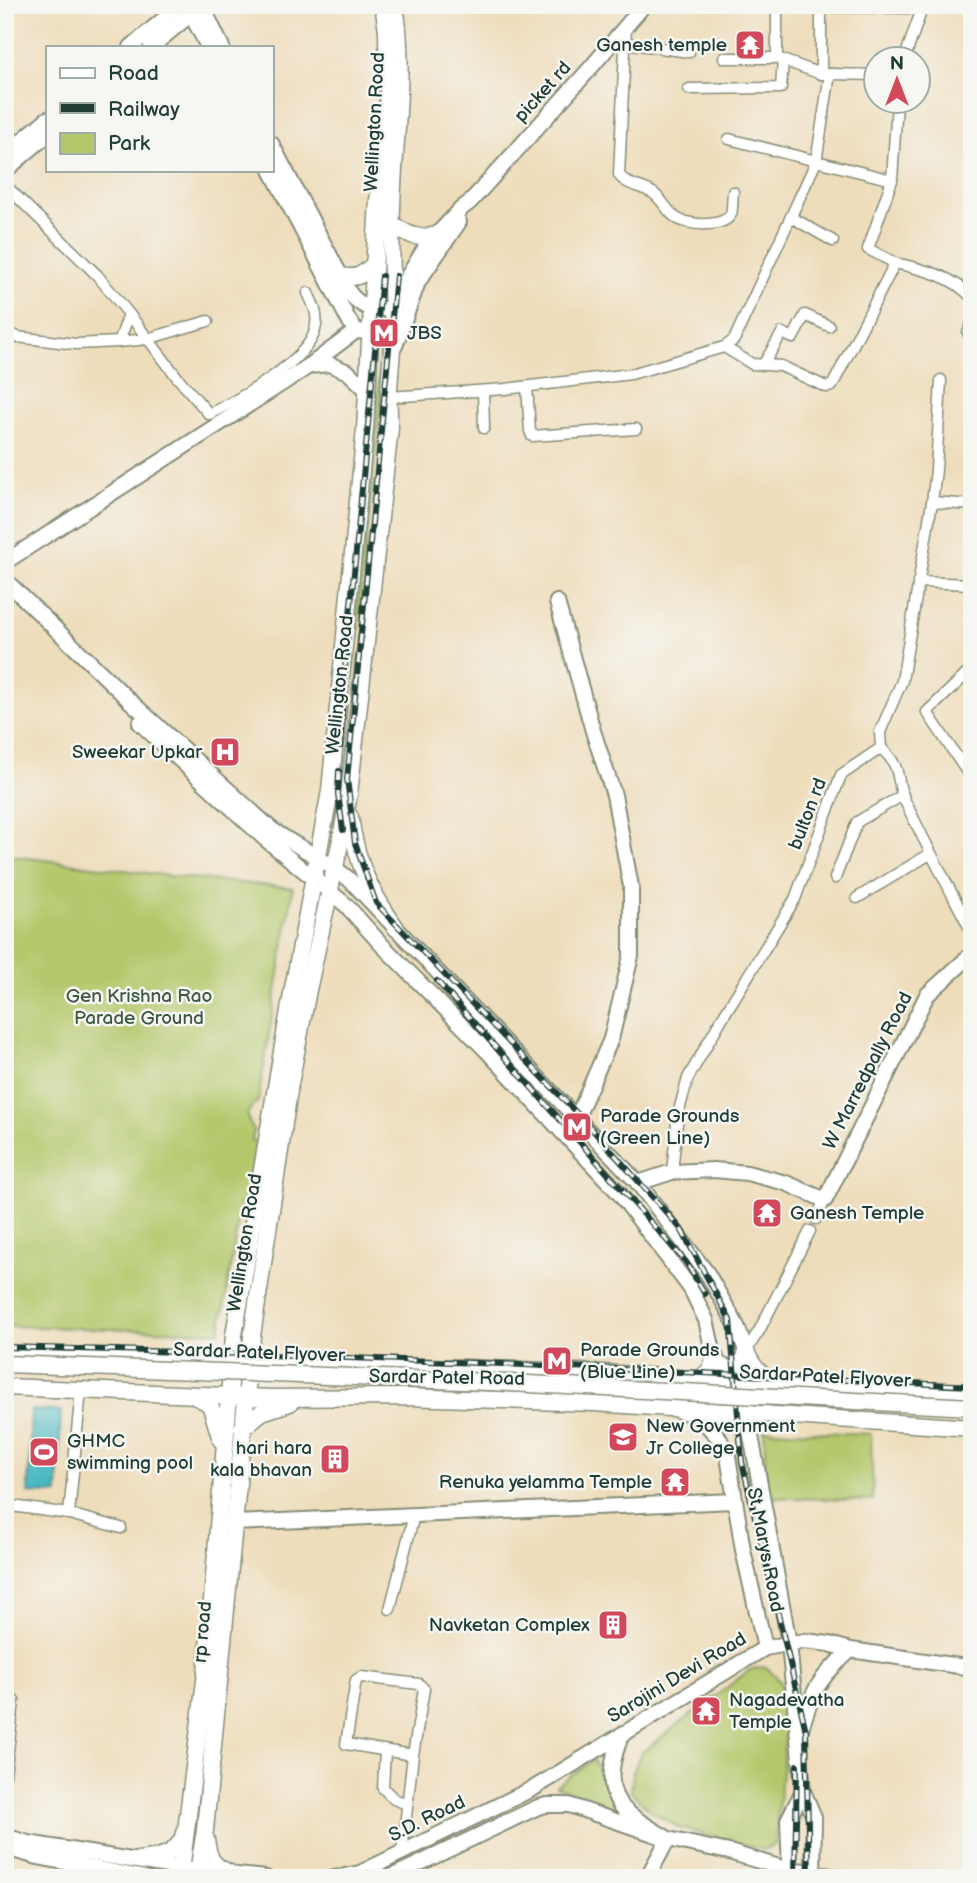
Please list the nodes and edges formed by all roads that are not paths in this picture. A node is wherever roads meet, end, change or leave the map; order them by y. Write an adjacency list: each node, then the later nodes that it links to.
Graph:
1 (383, 5): 40 (main road, rp road)
2 (395, 5): 36 (main road, Wellington Road)
3 (644, 5): 9 (main road, picket rd)
4 (777, 5): 18 (street)
5 (821, 6): 7 (street); 19 (street)
6 (192, 7): 11 (main road); 12 (main road); 13 (main road); 14 (main road)
7 (884, 7): 8 (street)
8 (922, 7): 15 (street)
9 (626, 26): 10 (street); 34 (main road, picket rd)
10 (625, 43): 16 (street); 33 (street)
11 (133, 46)
12 (152, 46)
13 (208, 46)
14 (221, 46)
15 (909, 46)
16 (689, 52)
17 (724, 58): 18 (street)
18 (780, 59): 19 (street); 21 (street)
19 (825, 74): 20 (street); 28 (street)
20 (862, 75)
21 (689, 89)
22 (896, 116): 31 (street)
23 (46, 120): 27 (main road)
24 (46, 136): 29 (main road)
25 (729, 139): 28 (street)
26 (273, 147): 41 (main road)
27 (5, 155)
28 (816, 162): 31 (street); 35 (street)
29 (5, 171)
30 (272, 172): 51 (main road)
31 (892, 180): 39 (street)
32 (5, 185): 46 (street)
33 (733, 192)
34 (470, 202): 37 (main road, picket rd); 59 (main road, picket rd)
35 (791, 217): 38 (street); 58 (street)
36 (391, 224): 37 (main road); 45 (main road, Wellington Road)
37 (437, 234): 45 (main road, picket rd)
38 (833, 241)
39 (895, 263): 43 (street); 60 (street)
40 (374, 264): 41 (main road); 44 (main road, rp road)
41 (340, 276): 44 (main road)
42 (308, 293): 55 (street)
43 (972, 298)
44 (371, 309): 45 (main road); 51 (main road, rp road)
45 (393, 309): 52 (main road, Wellington Road)
46 (129, 314): 55 (street); 57 (street)
47 (208, 321): 55 (street)
48 (972, 324): 54 (street)
49 (829, 326): 60 (street)
50 (5, 330): 53 (street)
51 (364, 332): 52 (main road); 61 (main road); 64 (main road, rp road)
52 (393, 334): 59 (main road, Wellington Road)
53 (17, 337): 56 (street); 57 (street)
54 (972, 338)
55 (147, 340): 57 (street)
56 (5, 342)
57 (119, 342)
58 (724, 347): 60 (street); 63 (street)
59 (392, 358): 66 (main road, Wellington Road)
60 (763, 365)
61 (309, 366): 64 (main road); 71 (main road)
62 (941, 380): 69 (street)
63 (527, 387): 65 (street); 68 (street)
64 (368, 391): 83 (main road, rp road)
65 (483, 391): 66 (street); 67 (street)
66 (389, 397): 80 (main road, Wellington Road)
67 (484, 428)
68 (636, 429)
69 (932, 502): 70 (street); 73 (street)
70 (972, 505)
71 (5, 562)
72 (5, 580): 83 (main road, St Marys Road)
73 (918, 582): 74 (street); 78 (street)
74 (972, 584)
75 (5, 593): 85 (main road)
76 (557, 602): 92 (main road)
77 (971, 670): 79 (street)
78 (881, 748): 81 (street); 93 (street, bulton rd)
79 (972, 770)
80 (349, 794): 84 (main road, Wellington Road); 89 (main road)
81 (903, 795): 82 (street); 86 (street)
82 (930, 854): 88 (street); 90 (street)
83 (318, 857): 84 (main road, St Marys Road); 85 (main road, rp road)
84 (335, 868): 87 (main road, Wellington Road); 89 (main road, St Marys Road)
85 (314, 878): 87 (main road); 102 (main road, rp road)
86 (835, 878)
87 (330, 890): 100 (main road); 103 (main road, Wellington Road)
88 (857, 898)
89 (396, 928): 92 (main road, St Marys Road)
90 (972, 932)
91 (972, 954): 95 (main road, W Marredpally Road)
92 (577, 1117): 94 (main road, St Marys Road)
93 (672, 1172): 94 (main road); 95 (main road)
94 (638, 1183): 98 (main road, St Marys Road)
95 (825, 1200): 96 (street, W Marredpally Road)
96 (816, 1219)
97 (810, 1231): 98 (street)
98 (746, 1353): 100 (main road); 109 (main road, St Marys Road); 110 (main road)
99 (5, 1354): 101 (main road, Sardar Patel Road)
100 (715, 1358): 107 (main road); 108 (main road)
101 (101, 1359): 102 (main road, Sardar Patel Road); 113 (main road)
102 (231, 1363): 103 (main road, Sardar Patel Road); 116 (main road, rp road)
103 (249, 1363): 105 (main road, Sardar Patel Road); 117 (main road, Wellington Road)
104 (5, 1364): 120 (main road, Sardar Patel Flyover, bridge)
105 (496, 1369): 107 (main road, Sardar Patel Road); 119 (main road)
106 (5, 1374): 126 (main road, Sardar Patel Flyover)
107 (698, 1380): 108 (main road, Sardar Patel Road); 122 (main road)
108 (719, 1381): 109 (main road, Sardar Patel Road); 123 (main road)
109 (748, 1383): 110 (main road, Sardar Patel Road); 124 (main road, St Marys Road)
110 (780, 1385): 114 (main road, Sardar Patel Road); 125 (main road)
111 (5, 1387): 112 (main road, Sardar Patel Road)
112 (81, 1390): 113 (main road, Sardar Patel Road); 132 (street)
113 (99, 1390): 115 (main road, Sardar Patel Road)
114 (972, 1392)
115 (191, 1394): 116 (main road, Sardar Patel Road); 129 (main road)
116 (228, 1396): 117 (main road, Sardar Patel Road); 129 (main road, rp road)
117 (245, 1396): 118 (main road, Sardar Patel Road); 127 (main road, rp road)
118 (316, 1398): 119 (main road, Sardar Patel Road); 127 (main road)
119 (496, 1400): 121 (main road, Sardar Patel Road)
120 (972, 1406)
121 (668, 1409): 122 (main road, Sardar Patel Road); 130 (main road, St Marys Road)
122 (691, 1410): 123 (main road, Sardar Patel Road)
123 (722, 1412): 124 (main road, Sardar Patel Road)
124 (747, 1414): 125 (main road, Sardar Patel Road); 137 (main road, St Marys Road)
125 (770, 1415): 128 (main road, Sardar Patel Road)
126 (972, 1416)
127 (242, 1428): 134 (main road, rp road)
128 (972, 1428)
129 (224, 1453): 151 (main road, rp road)
130 (734, 1501): 133 (main road); 138 (main road, St Marys Road)
131 (5, 1505): 132 (street)
132 (69, 1514): 135 (street)
133 (414, 1515): 134 (main road); 136 (street)
134 (234, 1523): 152 (main road, rp road)
135 (121, 1528)
136 (390, 1609)
137 (789, 1643): 138 (main road, Sarojini Devi Road); 139 (main road, Sarojini Devi Road); 144 (main road, St Marys Road)
138 (765, 1648): 143 (main road, Sarojini Devi Road)
139 (851, 1650): 141 (main road, Sarojini Devi Road); 144 (main road)
140 (972, 1651): 141 (street)
141 (971, 1668)
142 (5, 1701): 147 (street)
143 (622, 1734): 148 (main road, Sarojini Devi Road); 154 (main road)
144 (799, 1736): 149 (main road, St Marys Road)
145 (385, 1751): 146 (street); 146 (street); 150 (street)
146 (413, 1755): 150 (street)
147 (5, 1775)
148 (534, 1788): 156 (main road, S.D. Road)
149 (803, 1791): 159 (main road); 160 (main road, St Marys Road)
150 (407, 1804): 156 (street)
151 (187, 1826): 157 (main road); 158 (main road, rp road)
152 (205, 1830): 161 (main road, rp road); 162 (main road)
153 (5, 1836): 157 (main road)
154 (668, 1839): 159 (main road); 166 (main road, S.D. Road); 167 (main road)
155 (5, 1848): 163 (main road)
156 (402, 1852): 165 (main road, S.D. Road)
157 (138, 1860): 158 (main road)
158 (181, 1873): 161 (main road)
159 (790, 1874): 160 (main road)
160 (813, 1874): 168 (street)
161 (198, 1875): 162 (main road)
162 (234, 1875): 164 (main road)
163 (145, 1878)
164 (266, 1878)
165 (334, 1878)
166 (389, 1878)
167 (647, 1878)
168 (862, 1878)

